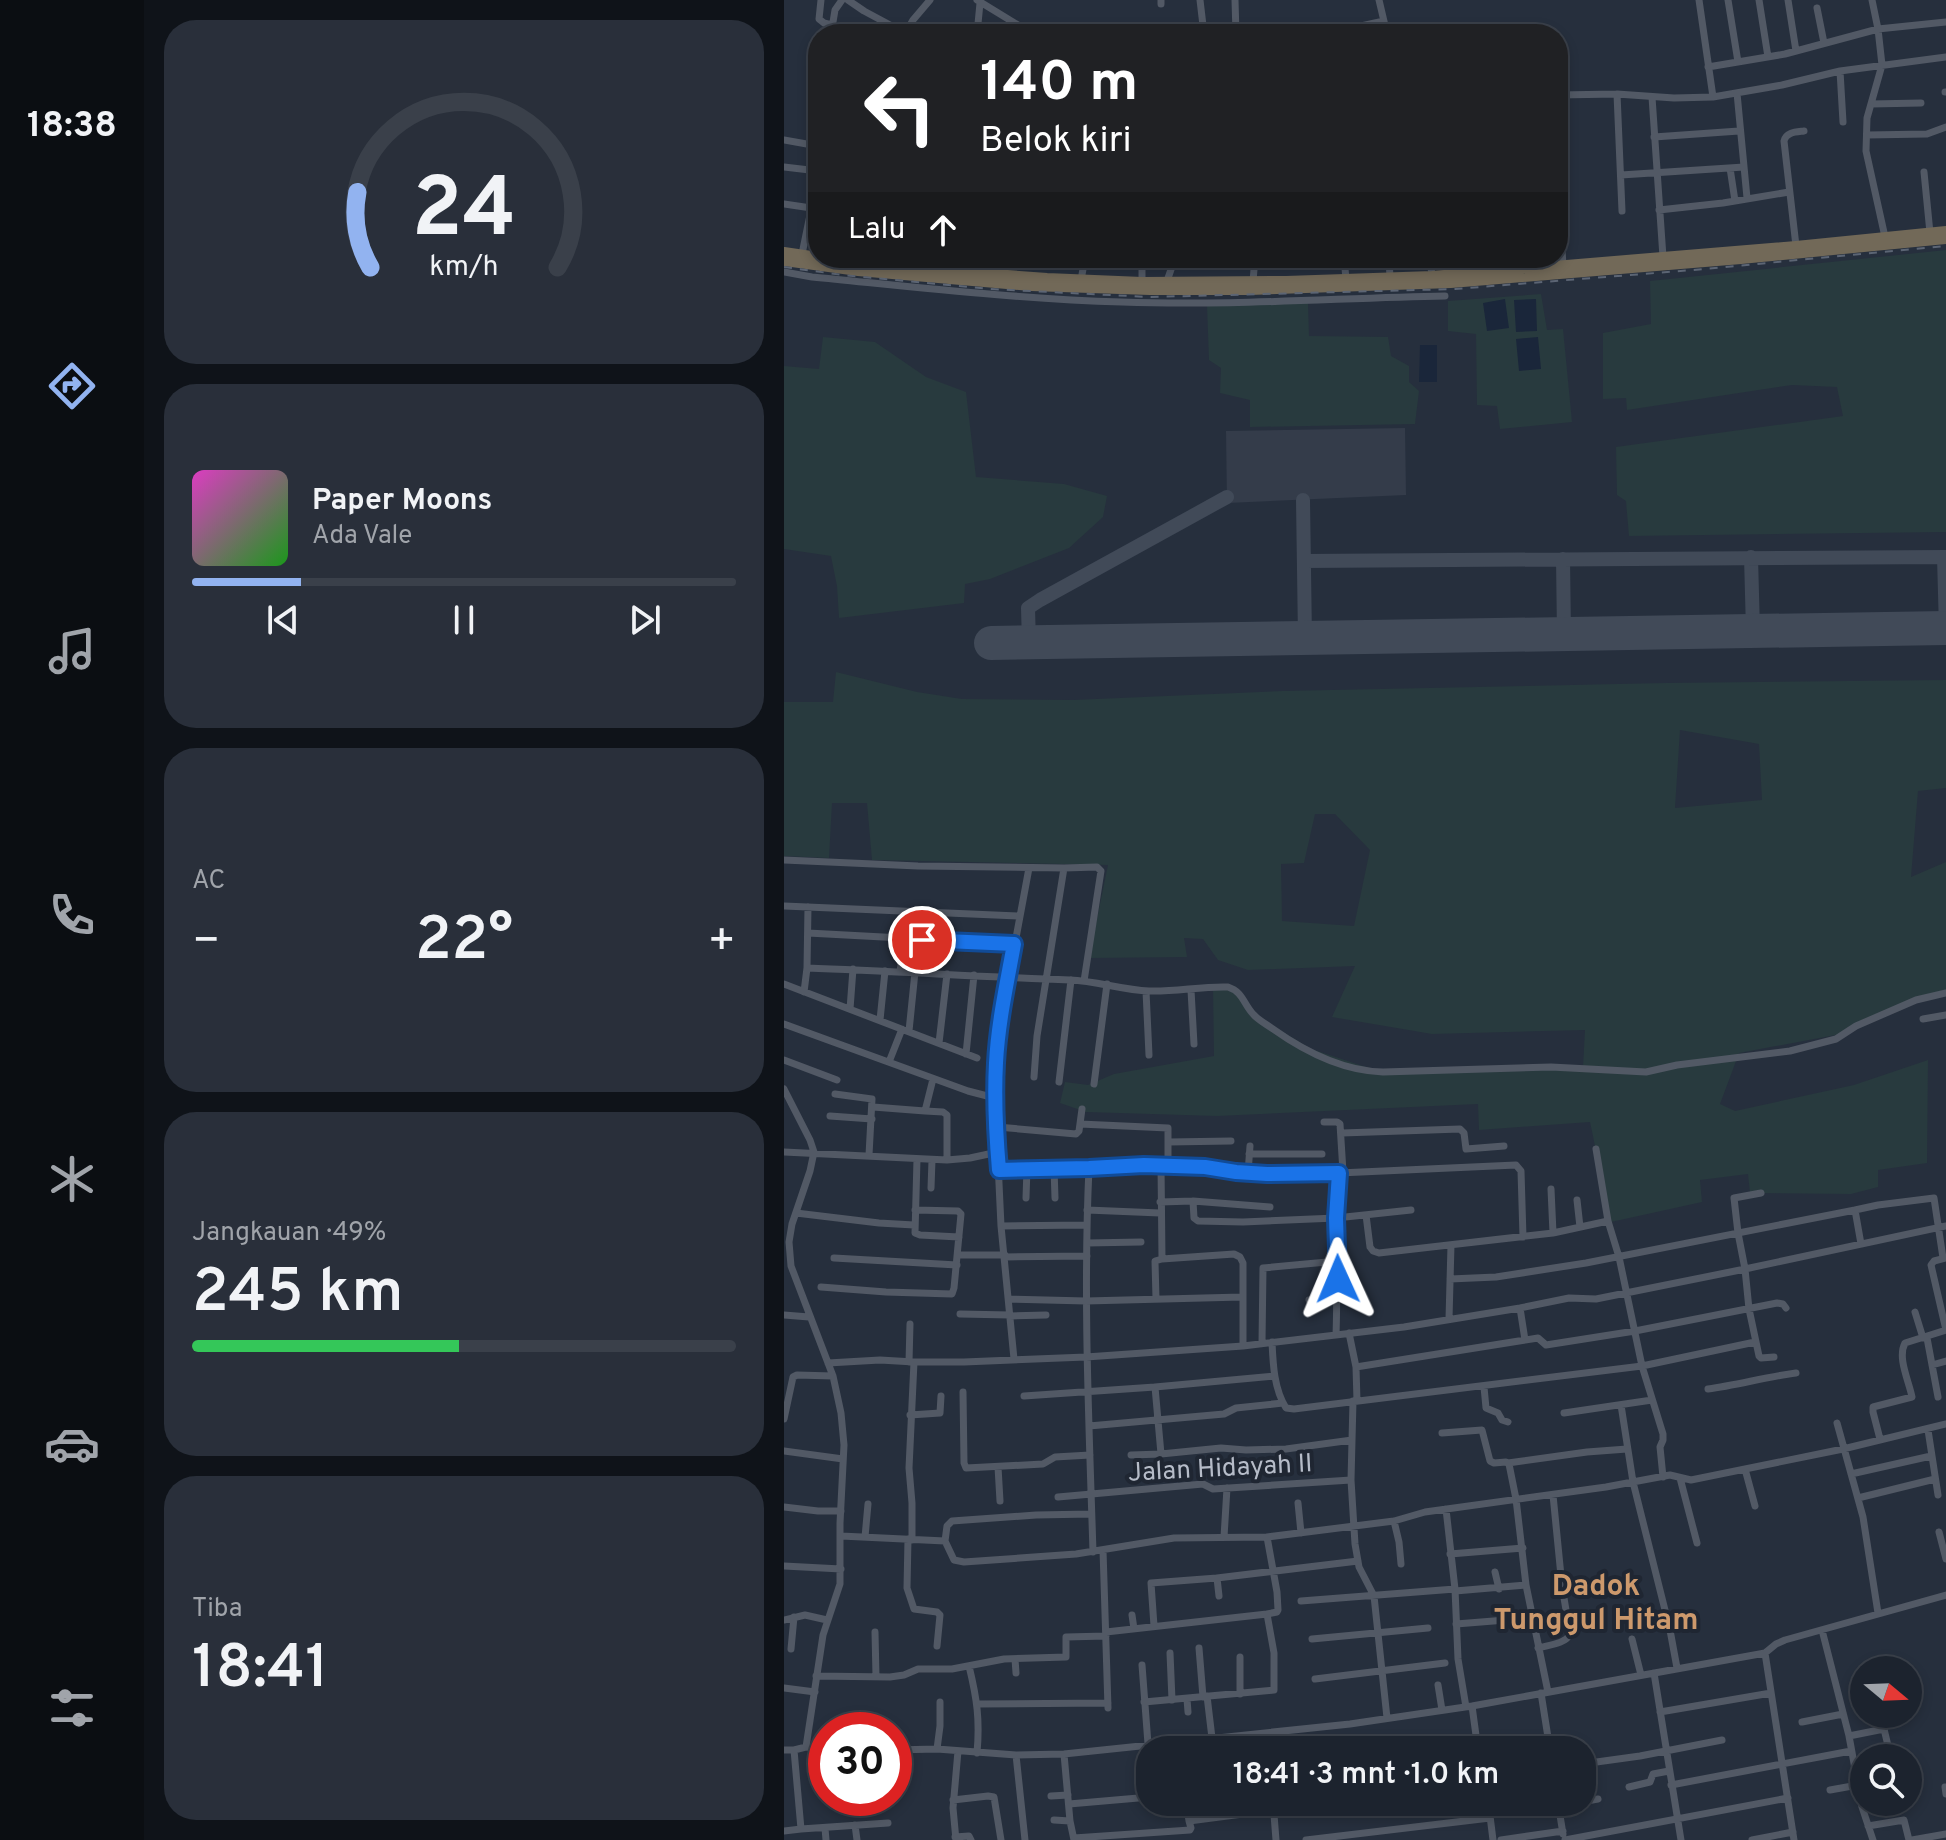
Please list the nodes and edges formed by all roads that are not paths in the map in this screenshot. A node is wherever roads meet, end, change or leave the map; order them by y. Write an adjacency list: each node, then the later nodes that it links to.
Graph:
1 (821, 0): 16 (street)
2 (845, 0): 17 (street); 18 (street)
3 (930, 0): 19 (street)
4 (1200, 0): 22 (street)
5 (1235, 0): 23 (street)
6 (1379, 0): 14 (street)
7 (1699, 0): 33 (street)
8 (1728, 0): 31 (street)
9 (1759, 0): 29 (street)
10 (1788, 0): 28 (street)
11 (1872, 0): 26 (street)
12 (979, 1): 20 (street); 21 (street)
13 (1817, 8): 27 (street)
14 (1384, 21): 24 (street); 25 (street)
15 (1946, 22): 26 (street)
16 (825, 24)
17 (833, 24)
18 (887, 24)
19 (912, 24)
20 (978, 24)
21 (1009, 24)
22 (1203, 24)
23 (1236, 24)
24 (1370, 24)
25 (1385, 24)
26 (1878, 29): 27 (street); 32 (street)
27 (1824, 43): 28 (street)
28 (1796, 51): 29 (street)
29 (1768, 57): 31 (street)
30 (1946, 57): 32 (street)
31 (1738, 62): 33 (street)
32 (1882, 65): 34 (street); 41 (street)
33 (1708, 67): 39 (street)
34 (1840, 71): 35 (street); 42 (street)
35 (1737, 93): 39 (street); 44 (street)
36 (1617, 94): 37 (street); 38 (street); 56 (street)
37 (1568, 95)
38 (1652, 97): 39 (street); 47 (street)
39 (1713, 97)
40 (1921, 103): 41 (street)
41 (1871, 104): 46 (street)
42 (1843, 122)
43 (1946, 127): 46 (street)
44 (1739, 131): 47 (street); 51 (street)
45 (1804, 131): 57 (street)
46 (1867, 135): 67 (street)
47 (1654, 137): 55 (street)
48 (784, 140): 49 (street)
49 (808, 144)
50 (784, 167): 53 (street)
51 (1744, 167): 52 (street); 58 (street)
52 (1730, 168): 55 (street); 59 (street)
53 (808, 171)
54 (1924, 172): 66 (street)
55 (1657, 174): 56 (street); 62 (street)
56 (1621, 175): 63 (street)
57 (1789, 192): 58 (street); 69 (street)
58 (1747, 198): 59 (street)
59 (1735, 201): 62 (street)
60 (784, 204): 61 (street)
61 (808, 207)
62 (1659, 210): 74 (street)
63 (1622, 211)
64 (1946, 231): 66 (highway)
65 (808, 233): 71 (street)
66 (1924, 236): 67 (highway); 68 (highway); 73 (highway)
67 (1885, 237): 69 (highway)
68 (1946, 239)
69 (1796, 246): 73 (highway)
70 (784, 252): 71 (highway)
71 (802, 254): 72 (highway)
72 (808, 255)
73 (1741, 255): 75 (highway)
74 (1663, 257): 75 (highway); 79 (highway)
75 (1722, 257): 79 (highway)
76 (784, 261): 77 (highway)
77 (808, 264)
78 (1568, 265): 79 (highway)
79 (1612, 266): 95 (highway)
80 (836, 268): 98 (highway)
81 (935, 268): 93 (highway)
82 (961, 268): 93 (street)
83 (1083, 268): 100 (street)
84 (1142, 268): 103 (street)
85 (1172, 268): 101 (street)
86 (1254, 268): 102 (street)
87 (1345, 268): 99 (street)
88 (1390, 268): 97 (street)
89 (1431, 268): 96 (street)
90 (1465, 268): 94 (street)
91 (1544, 268): 95 (highway)
92 (784, 272): 107 (street)
93 (960, 272): 98 (highway)
94 (1466, 274): 95 (highway); 96 (highway)
95 (1506, 274): 104 (highway)
96 (1432, 276): 97 (highway)
97 (1390, 278): 99 (highway)
98 (993, 279): 100 (highway); 105 (highway)
99 (1346, 279): 104 (highway)
100 (1081, 280): 103 (highway)
101 (1167, 281): 102 (highway); 103 (highway)
102 (1253, 281): 104 (highway)
103 (1142, 282)
104 (1286, 285): 105 (highway)
105 (1150, 290): 107 (street)
106 (1445, 296): 107 (street)
107 (1149, 303)
108 (784, 860): 109 (street)
109 (1029, 868): 110 (street); 113 (street)
110 (1064, 868): 125 (street); 127 (street)
111 (784, 906): 112 (street)
112 (808, 907): 113 (street); 114 (street)
113 (1020, 916): 116 (street)
114 (808, 933): 115 (street); 117 (street)
115 (904, 939): 116 (street); 120 (street)
116 (1014, 944): 124 (street)
117 (807, 968): 118 (street); 132 (street)
118 (853, 969): 119 (street); 134 (street)
119 (885, 971): 120 (street); 137 (street)
120 (900, 972): 121 (street)
121 (915, 972): 122 (street); 139 (street)
122 (947, 974): 123 (street); 140 (street)
123 (974, 975): 124 (street); 142 (street)
124 (1008, 976): 125 (street); 154 (street)
125 (1045, 980): 126 (street); 147 (street)
126 (1071, 980): 127 (street); 150 (street)
127 (1084, 981): 129 (street)
128 (784, 984): 132 (street)
129 (1107, 984): 131 (street); 151 (street)
130 (1191, 990): 131 (street); 133 (street); 141 (street)
131 (1146, 991): 143 (street)
132 (804, 992): 134 (street)
133 (1946, 993)
134 (850, 1009): 137 (street)
135 (1946, 1015): 136 (street)
136 (1923, 1019)
137 (880, 1020): 139 (street)
138 (784, 1024): 146 (street)
139 (906, 1030): 140 (street); 146 (street)
140 (939, 1043): 142 (street)
141 (1194, 1044)
142 (966, 1054): 144 (street)
143 (1149, 1055)
144 (977, 1058)
145 (784, 1060): 149 (street)
146 (889, 1062): 148 (street)
147 (1034, 1077)
148 (933, 1079): 154 (street); 157 (street)
149 (837, 1080)
150 (1059, 1082)
151 (1094, 1084)
152 (784, 1089): 169 (street)
153 (835, 1094): 155 (street)
154 (995, 1098): 162 (street)
155 (873, 1107): 157 (street); 159 (street)
156 (1082, 1109): 161 (street)
157 (925, 1111): 176 (street)
158 (830, 1116): 159 (street)
159 (872, 1119): 173 (street)
160 (1324, 1122): 163 (street)
161 (1080, 1124): 162 (street); 165 (street)
162 (997, 1127): 170 (street)
163 (1342, 1133): 166 (street); 184 (street)
164 (1231, 1141): 165 (street)
165 (1169, 1142): 177 (street)
166 (1504, 1146)
167 (1596, 1149): 202 (street)
168 (784, 1152): 169 (street)
169 (814, 1152): 173 (street); 198 (street)
170 (998, 1152): 176 (street); 181 (street)
171 (1305, 1154): 172 (street); 182 (street); 183 (street)
172 (1322, 1154)
173 (869, 1155): 174 (street)
174 (917, 1159): 175 (street); 194 (street)
175 (932, 1160): 176 (street); 185 (street)
176 (947, 1160)
177 (1164, 1166): 180 (street); 183 (street); 192 (street)
178 (1027, 1168): 179 (street); 181 (street); 188 (street)
179 (1054, 1168): 180 (street); 189 (street)
180 (1089, 1168): 195 (street)
181 (999, 1170): 206 (street)
182 (1306, 1172): 183 (street); 184 (street)
183 (1248, 1173)
184 (1341, 1173): 201 (street); 212 (street)
185 (931, 1188)
186 (1551, 1189): 209 (street)
187 (1761, 1193): 210 (street)
188 (1026, 1198)
189 (1055, 1198)
190 (1577, 1200): 207 (street)
191 (1193, 1201): 192 (street); 193 (street); 201 (street)
192 (1160, 1202): 199 (street)
193 (1270, 1207)
194 (915, 1210): 204 (street); 211 (street)
195 (1087, 1210): 199 (street); 205 (street)
196 (1411, 1210): 200 (street)
197 (1855, 1210): 208 (street); 210 (street); 216 (street)
198 (796, 1213): 203 (street); 204 (street)
199 (1160, 1213): 224 (street)
200 (1366, 1215): 201 (street); 217 (street)
201 (1336, 1218): 225 (street)
202 (1608, 1221): 207 (street); 221 (street)
203 (788, 1224): 214 (street)
204 (914, 1225): 211 (street)
205 (1087, 1225): 206 (street); 215 (street)
206 (1001, 1226): 219 (street)
207 (1580, 1227): 209 (street)
208 (1943, 1227): 216 (street); 223 (street)
209 (1553, 1233): 212 (street)
210 (1738, 1233): 221 (street); 227 (street)
211 (959, 1237): 218 (street)
212 (1523, 1237): 217 (street)
213 (1141, 1242): 215 (street)
214 (786, 1243): 245 (street)
215 (1087, 1243): 220 (street)
216 (1861, 1244): 227 (street)
217 (1451, 1245): 228 (street)
218 (958, 1255): 219 (street); 226 (street)
219 (1005, 1256): 220 (street); 233 (street)
220 (1087, 1256): 236 (street)
221 (1619, 1257): 228 (street); 230 (street)
222 (834, 1258): 226 (street)
223 (1944, 1258): 251 (street)
224 (1162, 1259): 232 (street); 234 (street)
225 (1338, 1261): 231 (street); 255 (street)
226 (957, 1265): 229 (street)
227 (1745, 1269): 230 (street); 239 (street)
228 (1450, 1279): 246 (street)
229 (821, 1287)
230 (1626, 1294): 237 (street); 248 (street)
231 (1337, 1296): 235 (street); 250 (street)
232 (1242, 1297): 234 (street); 256 (street)
233 (1009, 1299): 236 (street); 243 (street)
234 (1156, 1299): 236 (street)
235 (1309, 1300)
236 (1086, 1301): 257 (street)
237 (1520, 1308): 246 (street); 252 (street)
238 (1786, 1308): 239 (street)
239 (1749, 1309): 248 (street); 254 (street)
240 (1915, 1312): 251 (street)
241 (960, 1314): 243 (street)
242 (784, 1315): 245 (street)
243 (1010, 1315): 244 (street); 260 (street)
244 (1046, 1315)
245 (809, 1317): 263 (street)
246 (1449, 1319): 249 (street)
247 (910, 1324): 262 (street)
248 (1635, 1331): 252 (street); 265 (street)
249 (1349, 1333): 250 (street); 266 (street)
250 (1336, 1335): 253 (street)
251 (1925, 1338): 264 (street); 294 (street)
252 (1525, 1340): 266 (street)
253 (1272, 1342): 255 (street); 269 (street)
254 (1755, 1342): 258 (street); 265 (street)
255 (1262, 1343): 256 (street)
256 (1243, 1346): 257 (street)
257 (1086, 1357): 260 (street); 276 (street)
258 (1760, 1357): 259 (street); 270 (street)
259 (1774, 1357)
260 (1014, 1359): 262 (street)
261 (1946, 1361): 264 (street)
262 (911, 1362): 263 (street); 285 (street)
263 (828, 1363): 268 (street)
264 (1932, 1365): 279 (street)
265 (1642, 1366): 273 (street); 280 (street)
266 (1356, 1367): 281 (street)
267 (1796, 1373): 270 (street)
268 (833, 1376): 271 (street); 303 (street)
269 (1274, 1376): 272 (street); 282 (street)
270 (1762, 1378): 274 (street)
271 (788, 1382): 286 (street)
272 (1155, 1387): 276 (street); 287 (street)
273 (1484, 1387): 281 (street); 288 (street)
274 (1708, 1389)
275 (963, 1392): 305 (street)
276 (1088, 1393): 278 (street); 291 (street)
277 (941, 1396): 285 (street)
278 (1024, 1396)
279 (1938, 1397)
280 (1652, 1400): 283 (street); 308 (street)
281 (1355, 1401): 282 (street); 295 (street)
282 (1283, 1403): 287 (street)
283 (1621, 1405): 284 (street); 296 (street)
284 (1564, 1413)
285 (910, 1415): 336 (street)
286 (784, 1419)
287 (1159, 1421): 291 (street); 299 (street)
288 (1508, 1422)
289 (1837, 1423): 297 (street)
290 (1946, 1424): 292 (street)
291 (1089, 1426): 300 (street)
292 (1928, 1430): 294 (street); 302 (street)
293 (1442, 1433): 304 (street)
294 (1880, 1439): 297 (street)
295 (1352, 1440): 299 (street); 311 (street)
296 (1627, 1449): 304 (street); 312 (street)
297 (1843, 1449): 306 (street); 307 (street)
298 (784, 1452): 303 (street)
299 (1161, 1454): 301 (street)
300 (1090, 1455): 305 (street); 314 (street)
301 (1131, 1455)
302 (1931, 1456): 307 (street); 310 (street)
303 (843, 1459): 326 (street)
304 (1508, 1463): 319 (street)
305 (998, 1467): 320 (street)
306 (1745, 1469): 309 (street); 323 (street)
307 (1851, 1474): 318 (street)
308 (1663, 1477): 309 (street); 312 (street)
309 (1680, 1478): 338 (street)
310 (1935, 1479): 316 (street); 318 (street)
311 (1351, 1480): 313 (street, Jalan Hidayah II); 329 (street)
312 (1633, 1482): 315 (street); 387 (street)
313 (1227, 1488): 314 (street, Jalan Hidayah II); 334 (street)
314 (1091, 1495): 317 (street, Jalan Hidayah II); 327 (street)
315 (1553, 1495): 319 (street); 377 (street)
316 (1938, 1495)
317 (1058, 1497)
318 (1858, 1498): 358 (street)
319 (1516, 1499): 325 (street); 339 (street)
320 (1000, 1501)
321 (1298, 1503): 331 (street)
322 (868, 1504): 333 (street)
323 (1755, 1506)
324 (784, 1507): 326 (street)
325 (1446, 1509): 328 (street); 342 (street)
326 (841, 1511): 332 (street)
327 (1091, 1514): 337 (street); 341 (street)
328 (1394, 1521): 329 (street); 345 (street)
329 (1353, 1527): 331 (street); 344 (street)
330 (1939, 1532): 343 (street)
331 (1301, 1533): 335 (street)
332 (841, 1536): 333 (street); 347 (street)
333 (865, 1537): 336 (street)
334 (1224, 1537): 335 (street); 340 (street)
335 (1267, 1537): 348 (street)
336 (910, 1540): 337 (street); 375 (street)
337 (945, 1541): 341 (street)
338 (1697, 1543)
339 (1523, 1548): 342 (street); 351 (street)
340 (1103, 1550): 341 (street); 372 (street)
341 (1093, 1552)
342 (1450, 1554): 353 (street)
343 (1946, 1559)
344 (1358, 1561): 348 (street); 356 (street)
345 (1401, 1564)
346 (784, 1566): 347 (street)
347 (841, 1569): 363 (street)
348 (1273, 1572): 350 (street); 359 (street)
349 (1495, 1572): 352 (street)
350 (1217, 1578): 355 (street); 366 (street)
351 (1526, 1585): 352 (street); 377 (street)
352 (1499, 1589): 353 (street)
353 (1455, 1590): 356 (street); 365 (street)
354 (1946, 1595): 358 (street)
355 (1219, 1596)
356 (1374, 1596): 357 (street); 371 (street)
357 (1301, 1601)
358 (1878, 1613): 369 (street)
359 (1267, 1614): 366 (street); 401 (street)
360 (1132, 1615): 368 (street)
361 (794, 1617): 362 (street); 363 (street); 378 (street)
362 (784, 1620)
363 (827, 1620): 393 (street)
364 (1506, 1620): 365 (street)
365 (1456, 1624): 408 (street)
366 (1154, 1626): 368 (street)
367 (1428, 1628): 371 (street)
368 (1134, 1629): 372 (street)
369 (1822, 1630): 380 (street); 412 (street)
370 (875, 1632): 394 (street)
371 (1377, 1632): 373 (street); 389 (street)
372 (1106, 1634): 383 (street); 407 (street)
373 (1312, 1639)
374 (1632, 1639): 392 (street)
375 (937, 1646)
376 (1199, 1648): 402 (street)
377 (1538, 1648): 399 (street)
378 (791, 1649)
379 (1170, 1653): 404 (street)
380 (1765, 1653): 387 (street); 400 (street)
381 (1240, 1657): 401 (street)
382 (919, 1659): 388 (street)
383 (1015, 1659): 386 (street); 390 (street)
384 (1445, 1663): 389 (street)
385 (1142, 1665): 406 (street)
386 (969, 1666): 388 (street); 407 (street)
387 (1677, 1668): 391 (street)
388 (918, 1669): 394 (street)
389 (1381, 1672): 395 (street); 413 (street)
390 (1016, 1673)
391 (1654, 1673): 392 (street); 411 (street)
392 (1641, 1675): 399 (street)
393 (816, 1676): 394 (street); 398 (street)
394 (876, 1677)
395 (1315, 1679)
396 (1438, 1685): 409 (street)
397 (784, 1688): 398 (street)
398 (815, 1692): 427 (street)
399 (1544, 1693): 408 (street); 421 (street)
400 (1771, 1693): 411 (street); 439 (street)
401 (1240, 1694): 402 (street)
402 (1205, 1696): 403 (street); 417 (street)
403 (1187, 1699): 404 (street); 410 (street)
404 (1172, 1700): 406 (street)
405 (940, 1702): 428 (street)
406 (1144, 1702): 416 (street)
407 (978, 1704): 435 (street)
408 (1469, 1706): 409 (street); 420 (street)
409 (1442, 1710): 413 (street)
410 (1188, 1712)
411 (1660, 1712): 432 (street)
412 (1843, 1714): 414 (street); 422 (street)
413 (1387, 1718): 415 (street)
414 (1802, 1722)
415 (1268, 1733): 418 (street); 419 (street)
416 (1147, 1736)
417 (1212, 1736)
418 (1234, 1736)
419 (1268, 1736)
420 (1475, 1736)
421 (1549, 1736)
422 (1849, 1736): 424 (street); 425 (street)
423 (1722, 1740): 432 (street)
424 (1850, 1744)
425 (1888, 1744)
426 (1136, 1746): 436 (street)
427 (806, 1747): 430 (street)
428 (937, 1749): 431 (street); 433 (street)
429 (784, 1750): 430 (street)
430 (794, 1750): 466 (street)
431 (912, 1750)
432 (1665, 1750): 438 (street); 440 (street)
433 (958, 1751): 435 (street); 451 (street)
434 (1850, 1751): 439 (street)
435 (977, 1753): 437 (street)
436 (1064, 1754): 437 (street); 450 (street)
437 (1016, 1755): 478 (street)
438 (1596, 1762)
439 (1782, 1764): 441 (street); 449 (street)
440 (1669, 1771): 441 (street); 443 (street)
441 (1671, 1785): 458 (street)
442 (1850, 1786): 445 (street)
443 (1629, 1787)
444 (1945, 1787): 446 (street)
445 (1830, 1790)
446 (1946, 1794)
447 (1051, 1796): 450 (street)
448 (1136, 1797): 450 (street)
449 (1788, 1798): 458 (street); 469 (street)
450 (1069, 1799): 460 (street)
451 (953, 1800): 471 (street); 477 (street)
452 (1188, 1816): 463 (street)
453 (1229, 1816): 463 (street)
454 (1274, 1816): 480 (street)
455 (1560, 1816): 470 (street)
456 (1866, 1816): 464 (street)
457 (1490, 1818): 481 (street); 482 (street)
458 (1678, 1818): 470 (street); 484 (street)
459 (1054, 1820): 460 (street)
460 (1070, 1821): 472 (street)
461 (888, 1823): 462 (street)
462 (855, 1825): 465 (street); 475 (street)
463 (1190, 1825): 472 (street); 479 (street)
464 (1868, 1826): 486 (street); 487 (street)
465 (825, 1828): 466 (street); 474 (street)
466 (801, 1829): 467 (street)
467 (787, 1831): 473 (street)
468 (1946, 1834): 487 (street)
469 (1794, 1836): 485 (street)
470 (1564, 1837): 483 (street)
471 (955, 1839): 476 (street)
472 (1074, 1839)
473 (791, 1840)
474 (826, 1840)
475 (857, 1840)
476 (971, 1840)
477 (1001, 1840)
478 (1025, 1840)
479 (1194, 1840)
480 (1276, 1840)
481 (1306, 1840)
482 (1493, 1840)
483 (1501, 1840)
484 (1681, 1840)
485 (1752, 1840)
486 (1873, 1840)
487 (1910, 1840)

